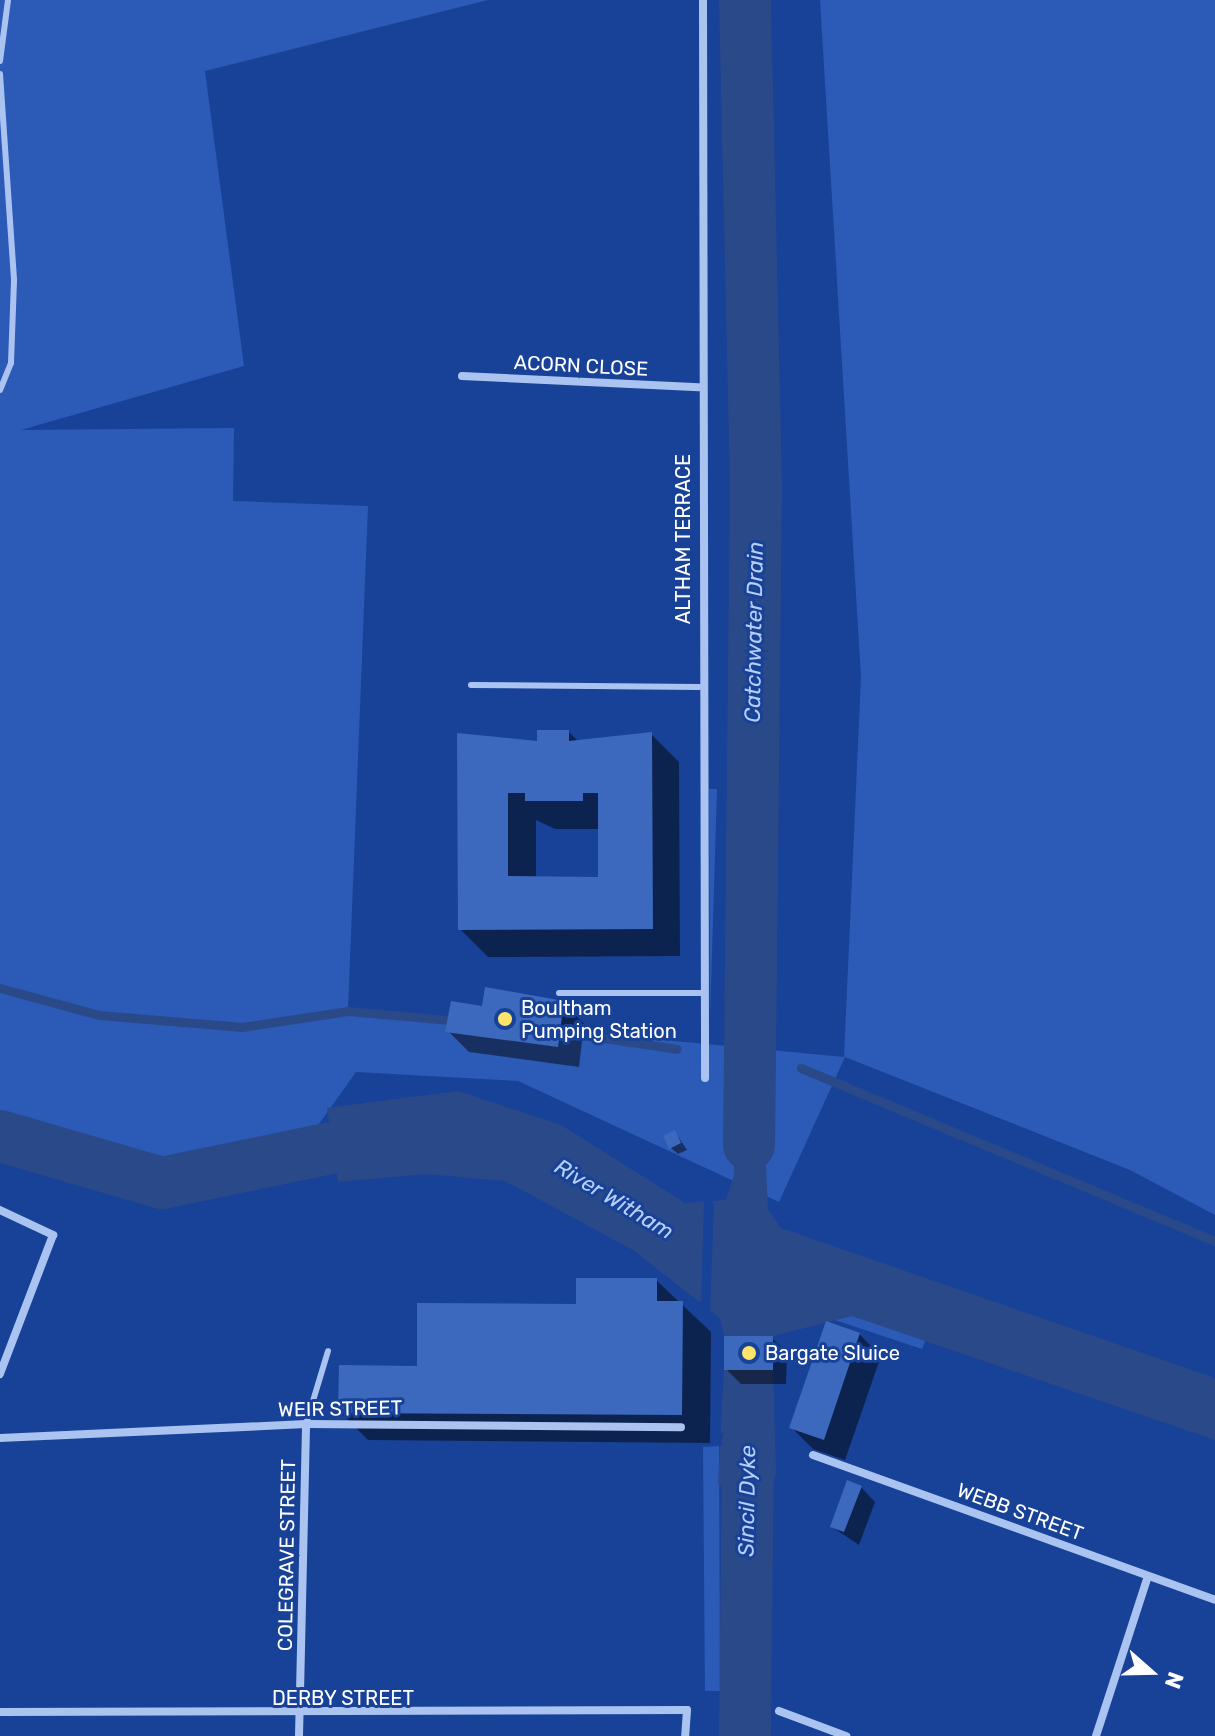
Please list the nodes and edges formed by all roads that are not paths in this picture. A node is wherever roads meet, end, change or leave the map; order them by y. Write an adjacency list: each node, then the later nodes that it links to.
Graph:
1 (8, 0): 3 (lane)
2 (703, 0): 6 (street, ALTHAM TERRACE)
3 (0, 61)
4 (0, 74): 7 (lane)
5 (462, 376): 6 (street, ACORN CLOSE)
6 (699, 387): 9 (street, ALTHAM TERRACE)
7 (0, 390)
8 (471, 685): 9 (lane)
9 (699, 687): 11 (street, ALTHAM TERRACE)
10 (559, 993): 11 (lane)
11 (701, 993): 12 (street, ALTHAM TERRACE)
12 (705, 1078)
13 (0, 1210): 15 (street)
14 (328, 1351): 16 (lane)
15 (0, 1374)
16 (306, 1424): 17 (street, WEIR STREET); 18 (street, WEIR STREET); 24 (street, COLEGRAVE STREET)
17 (681, 1427)
18 (0, 1438)
19 (813, 1455): 20 (street, WEBB STREET)
20 (1148, 1576): 21 (street, WEBB STREET); 28 (street)
21 (1215, 1600)
22 (779, 1711): 27 (street)
23 (0, 1712): 24 (street, DERBY STREET)
24 (299, 1715): 25 (street, COLEGRAVE STREET); 26 (street, DERBY STREET)
25 (299, 1736)
26 (685, 1736)
27 (846, 1736)
28 (1096, 1736)

